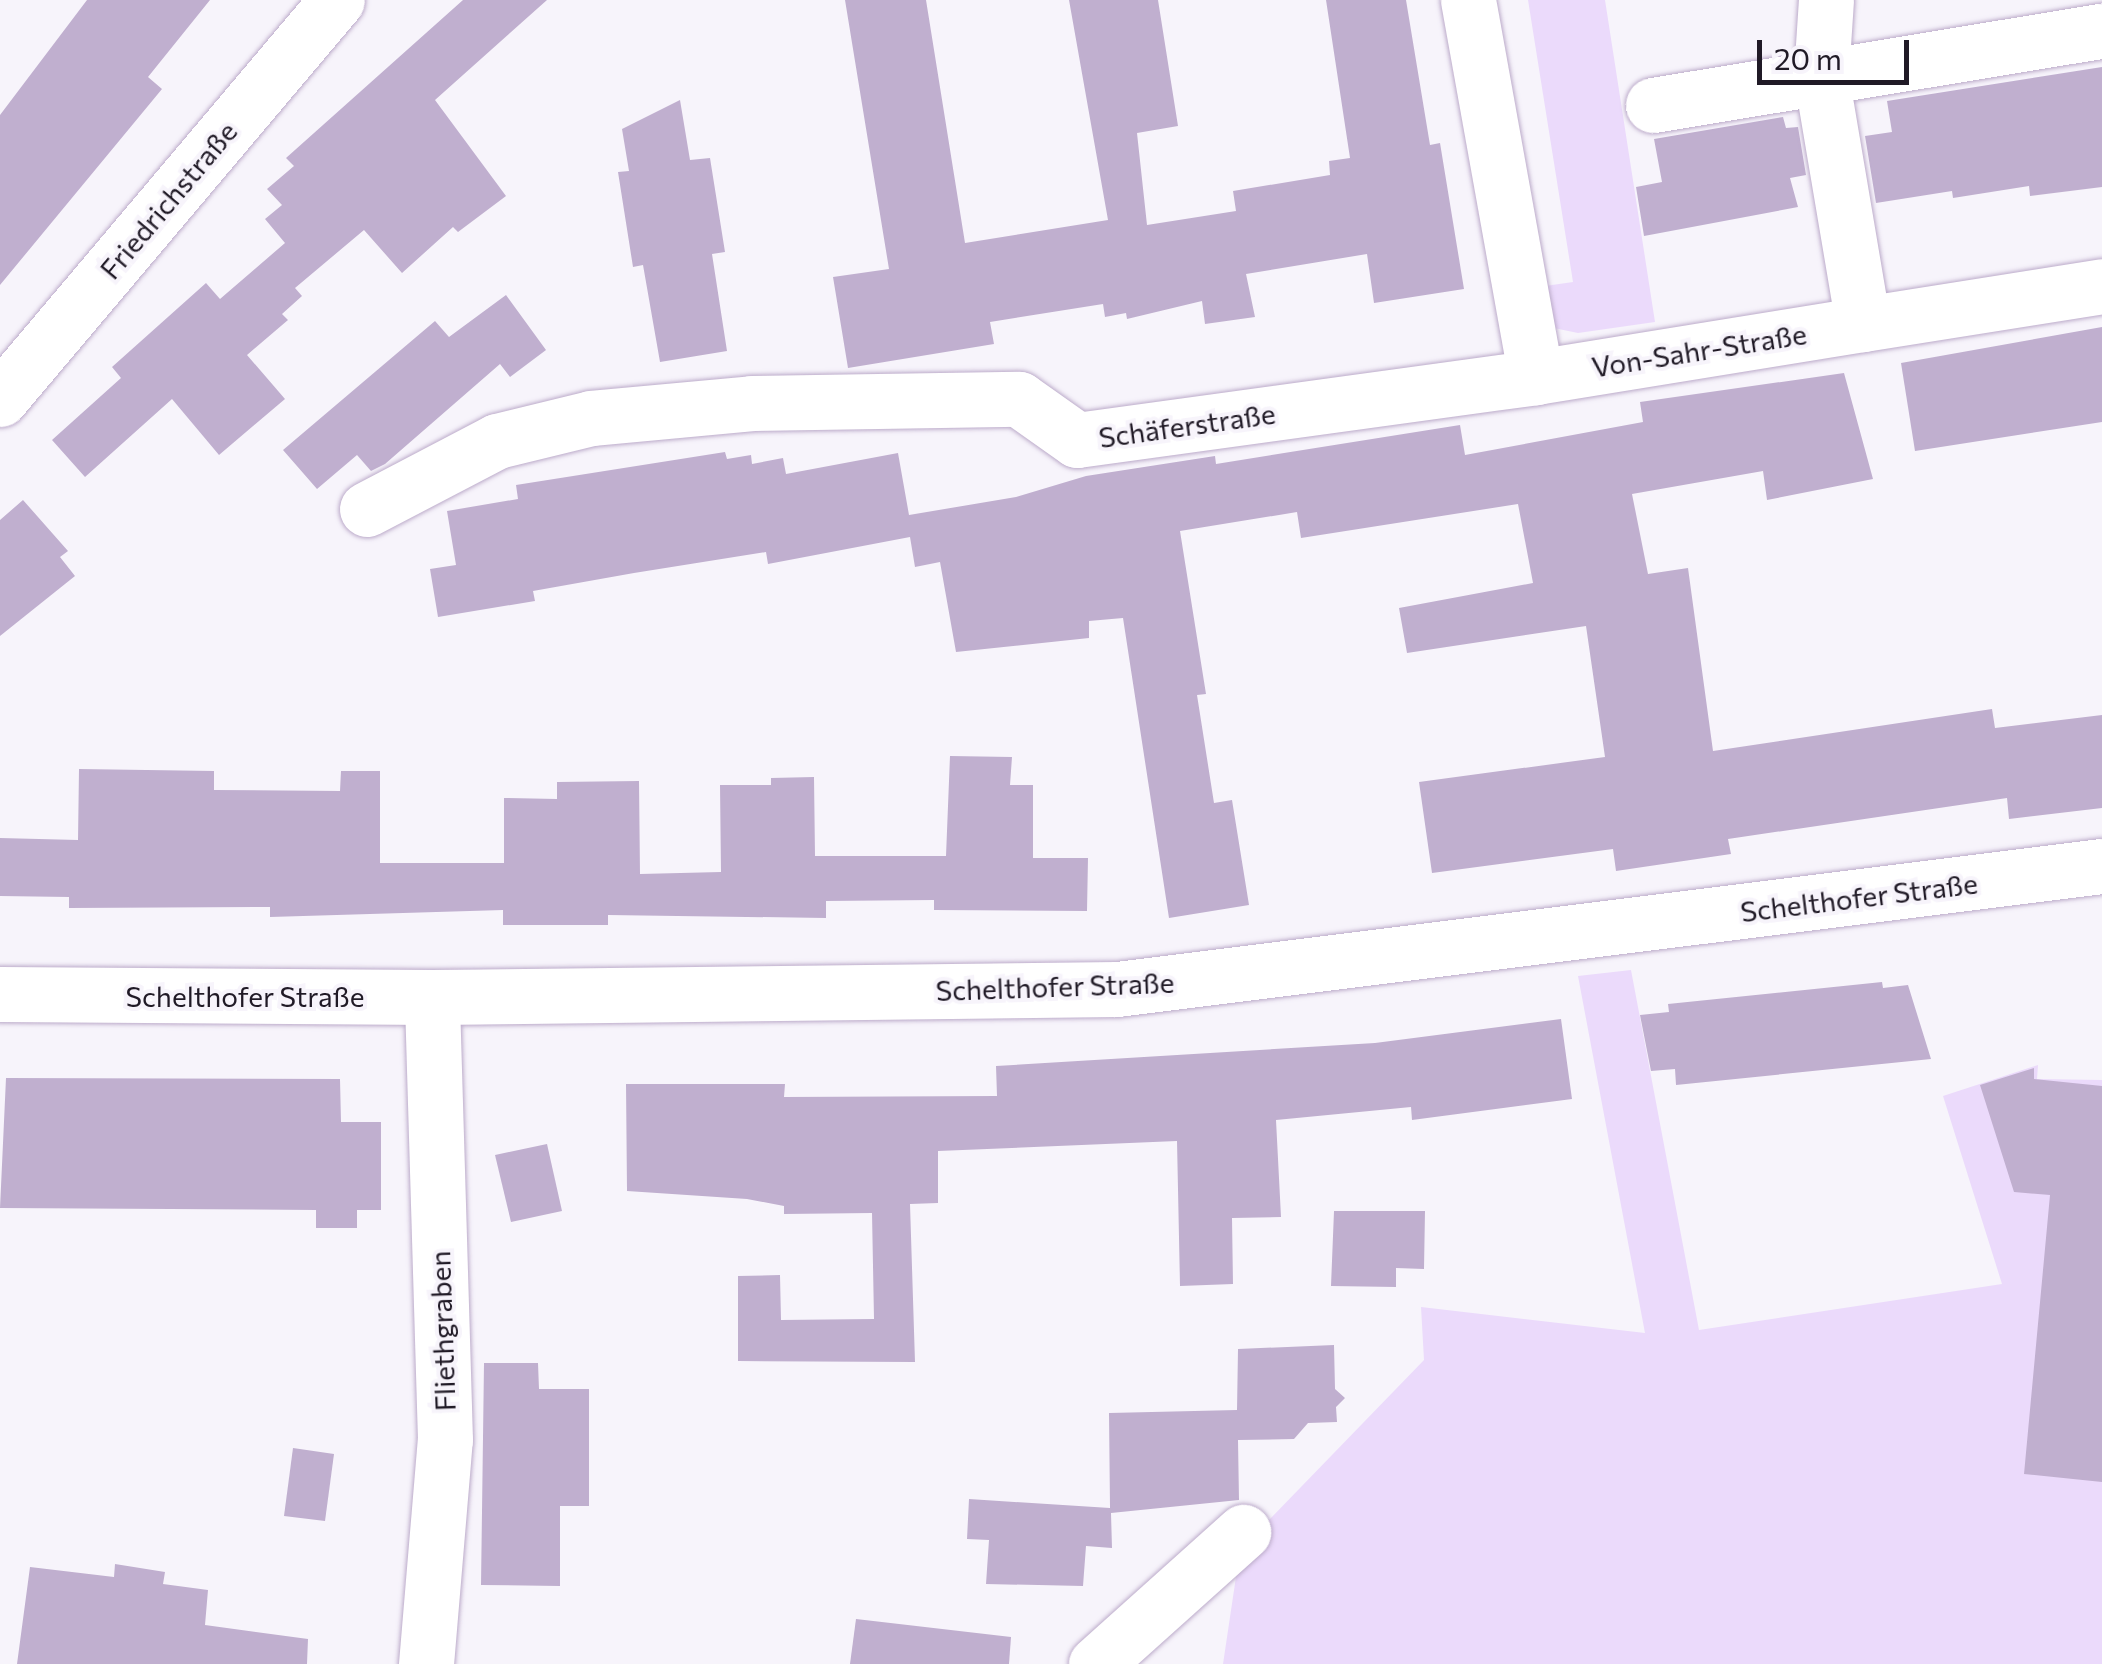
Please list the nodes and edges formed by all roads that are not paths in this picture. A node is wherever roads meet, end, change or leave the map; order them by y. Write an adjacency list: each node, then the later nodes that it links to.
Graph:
1 (336, 0): 10 (street, Friedrichstraße)
2 (1468, 0): 9 (street)
3 (1826, 0): 5 (street)
4 (2102, 31): 5 (street)
5 (1820, 75): 6 (street); 8 (street)
6 (1653, 105)
7 (2102, 286): 8 (street, Von-Sahr-Straße)
8 (1862, 324): 9 (street, Von-Sahr-Straße)
9 (1536, 377): 11 (street, Schäferstraße)
10 (0, 399)
11 (366, 509)
12 (2102, 866): 14 (street, Schelthofer Straße)
13 (0, 994): 14 (street, Schelthofer Straße)
14 (432, 997): 16 (street, Fliethgraben)
15 (1242, 1532): 17 (street)
16 (426, 1664)
17 (1096, 1664)

